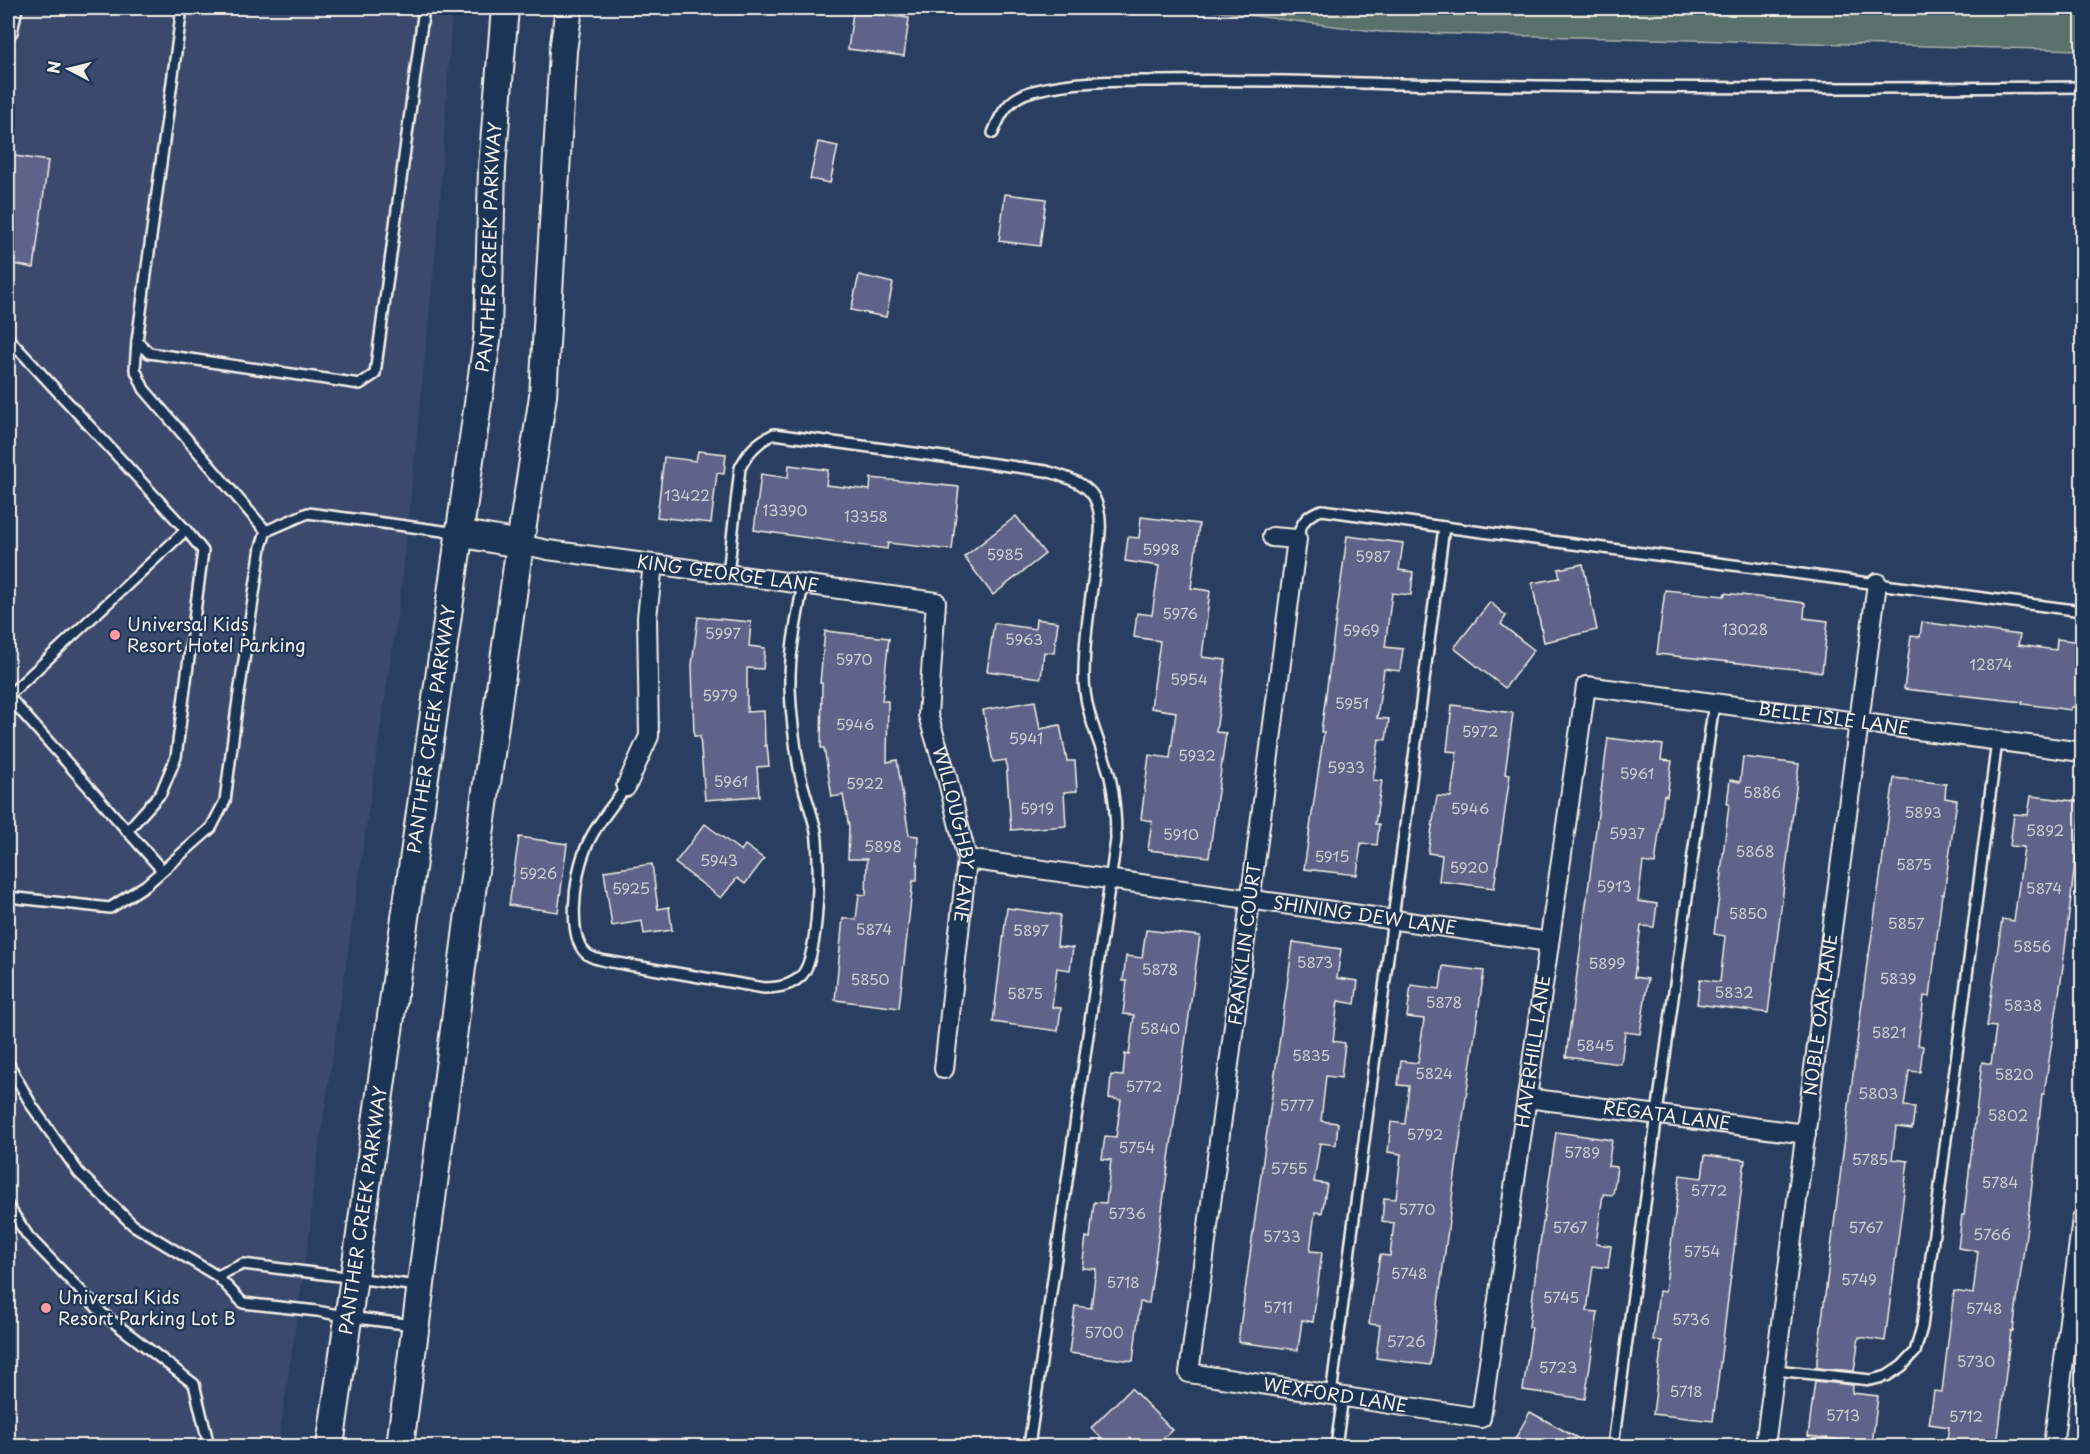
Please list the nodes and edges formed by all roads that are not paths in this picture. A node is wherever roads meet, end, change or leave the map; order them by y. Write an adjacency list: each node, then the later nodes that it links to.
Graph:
1 (17, 8): 6 (lane)
2 (182, 8): 10 (lane)
3 (424, 8): 10 (lane)
4 (506, 8): 14 (main road, PANTHER CREEK PARKWAY)
5 (569, 8): 17 (main road)
6 (8, 37)
7 (2082, 87): 8 (lane)
8 (993, 133)
9 (8, 338): 12 (lane)
10 (138, 341): 13 (lane)
11 (1444, 527): 16 (lane); 20 (lane); 36 (lane)
12 (186, 530): 30 (lane); 30 (lane)
13 (266, 531): 14 (lane); 32 (lane)
14 (458, 533): 17 (main road); 46 (main road, PANTHER CREEK PARKWAY)
15 (1272, 537): 16 (street)
16 (1297, 539): 35 (street, FRANKLIN COURT)
17 (520, 544): 18 (street, KING GEORGE LANE); 47 (main road)
18 (652, 564): 19 (street, KING GEORGE LANE); 29 (street)
19 (728, 574): 21 (street, KING GEORGE LANE); 33 (lane)
20 (1877, 583): 23 (lane); 26 (street, NOBLE OAK LANE)
21 (803, 584): 22 (street, KING GEORGE LANE); 29 (lane)
22 (936, 602): 31 (street, WILLOUGHBY LANE)
23 (2082, 611)
24 (1586, 686): 25 (street, BELLE ISLE LANE); 37 (street, HAVERHILL LANE)
25 (1714, 703): 26 (street, BELLE ISLE LANE); 41 (lane)
26 (1859, 722): 27 (street, BELLE ISLE LANE); 42 (street, NOBLE OAK LANE)
27 (1997, 741): 28 (street, BELLE ISLE LANE); 50 (lane)
28 (2082, 752)
29 (626, 787)
30 (127, 831): 32 (lane)
31 (967, 859): 33 (street, SHINING DEW LANE); 39 (street, WILLOUGHBY LANE)
32 (162, 870): 34 (lane)
33 (1110, 880): 35 (street, SHINING DEW LANE); 57 (lane)
34 (8, 897)
35 (1250, 900): 36 (street, SHINING DEW LANE); 51 (street, FRANKLIN COURT)
36 (1394, 920): 37 (street, SHINING DEW LANE); 52 (lane)
37 (1549, 942): 40 (street, HAVERHILL LANE)
38 (8, 1063): 45 (lane)
39 (944, 1069)
40 (1527, 1098): 41 (street, REGATA LANE); 53 (street, HAVERHILL LANE)
41 (1657, 1114): 42 (street, REGATA LANE); 59 (lane)
42 (1806, 1134): 50 (street, NOBLE OAK LANE)
43 (8, 1206): 54 (lane)
44 (2082, 1219): 61 (street)
45 (216, 1276): 46 (lane); 48 (lane)
46 (352, 1279): 47 (lane); 48 (main road, PANTHER CREEK PARKWAY)
47 (421, 1287): 49 (main road)
48 (348, 1317): 49 (lane); 55 (main road, PANTHER CREEK PARKWAY)
49 (416, 1326): 56 (main road)
50 (1775, 1370): 60 (street, NOBLE OAK LANE)
51 (1189, 1373): 52 (street, WEXFORD LANE)
52 (1337, 1396): 53 (street, WEXFORD LANE); 58 (lane)
53 (1481, 1418)
54 (209, 1446)
55 (330, 1446)
56 (400, 1446)
57 (1029, 1446)
58 (1336, 1446)
59 (1613, 1446)
60 (1765, 1446)
61 (2053, 1446)

